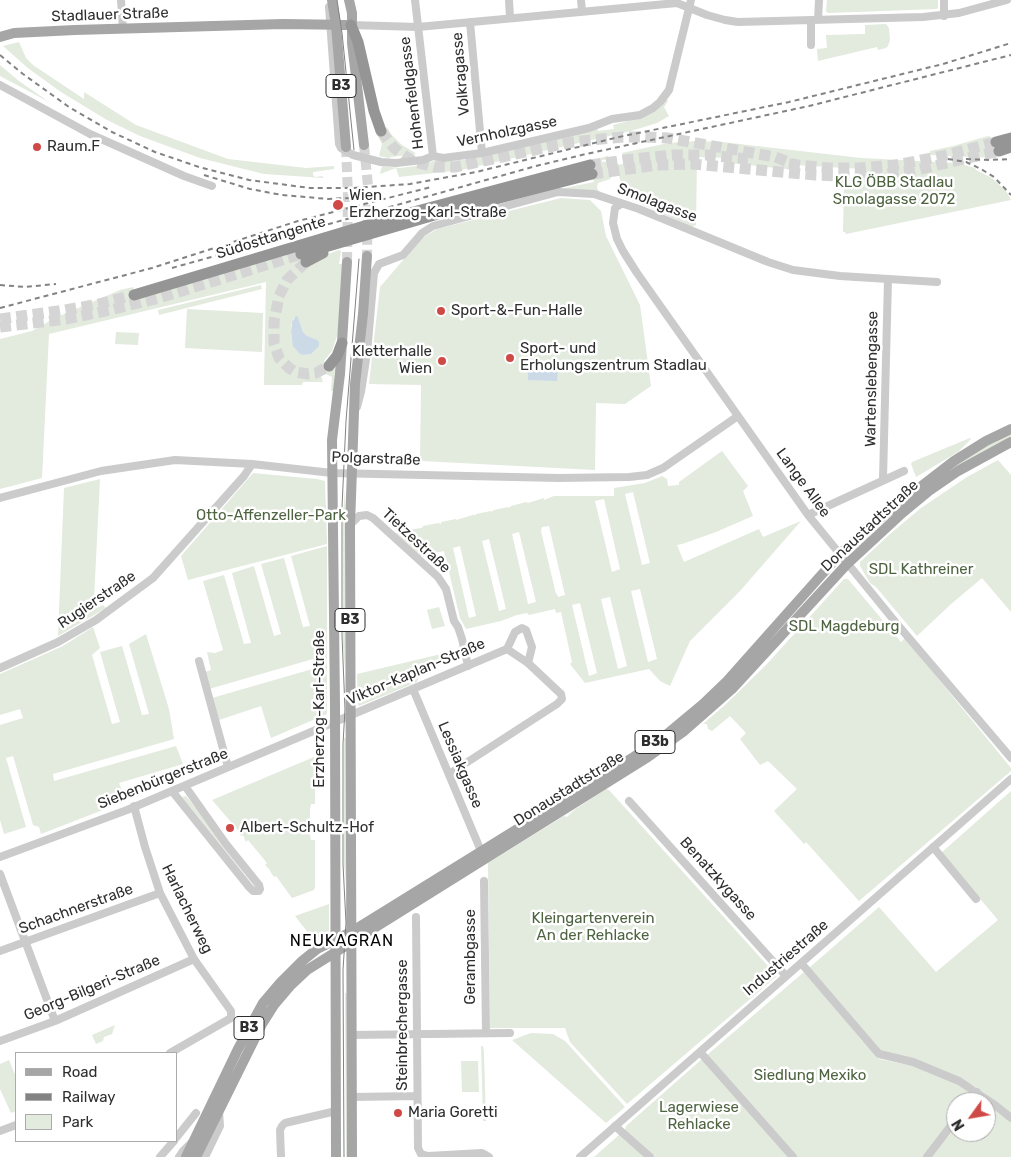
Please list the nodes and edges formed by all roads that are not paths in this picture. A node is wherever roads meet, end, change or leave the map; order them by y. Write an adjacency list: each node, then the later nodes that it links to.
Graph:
1 (121, 0): 20 (street)
2 (330, 0): 17 (main road, B3)
3 (349, 0): 18 (main road, B3)
4 (415, 0): 19 (street, Hohenfeldgasse)
5 (509, 0): 14 (street)
6 (581, 0): 12 (street)
7 (819, 0): 15 (street)
8 (944, 0): 13 (street)
9 (1007, 0): 13 (street)
10 (630, 3): 11 (street); 12 (street)
11 (690, 4): 15 (street); 29 (street, Vernholzgasse)
12 (582, 11): 14 (street)
13 (944, 16): 15 (street)
14 (510, 18): 16 (street)
15 (815, 20): 22 (street)
16 (470, 22): 19 (street); 29 (street, Volkragasse)
17 (333, 25): 18 (main road, Stadlauer Straße); 20 (main road, Stadlauer Straße); 27 (main road, B3)
18 (351, 25): 19 (street); 24 (highway); 26 (main road, B3)
19 (418, 27): 30 (street, Hohenfeldgasse)
20 (123, 29): 21 (main road, Stadlauer Straße)
21 (0, 36)
22 (811, 45)
23 (0, 85): 31 (street)
24 (381, 131)
25 (1011, 138): 28 (highway)
26 (364, 145)
27 (343, 146): 30 (street, Vernholzgasse)
28 (1011, 147)
29 (482, 153): 30 (street, Vernholzgasse)
30 (433, 156)
31 (212, 186)
32 (621, 204): 36 (street, Smolagasse); 37 (street, Smolagasse); 42 (street, Lange Allee)
33 (367, 256): 43 (main road, Erzherzog-Karl-Straße / B3)
34 (304, 258): 39 (highway, Südosttangente)
35 (347, 262): 40 (main road, Erzherzog-Karl-Straße / B3)
36 (379, 264): 43 (street, Erzherzog-Karl-Straße)
37 (888, 279): 38 (street, Smolagasse); 50 (street, Wartenslebengasse)
38 (937, 282)
39 (134, 295)
40 (342, 343): 41 (highway); 48 (main road, Erzherzog-Karl-Straße / B3)
41 (328, 366)
42 (738, 416): 49 (street, Polgarstraße); 52 (street, Lange Allee)
43 (353, 418): 49 (main road, Erzherzog-Karl-Straße / B3)
44 (1011, 428): 54 (main road, Donaustadtstraße / B3b)
45 (1011, 442): 55 (main road, Donaustadtstraße / B3b)
46 (252, 464): 48 (street, Polgarstraße); 51 (street, Polgarstraße); 60 (street, Rugierstraße)
47 (904, 471): 50 (street)
48 (332, 473): 49 (street, Polgarstraße); 63 (main road, Erzherzog-Karl-Straße / B3)
49 (352, 473): 53 (main road, Erzherzog-Karl-Straße / B3)
50 (884, 479): 52 (street)
51 (0, 498)
52 (808, 514): 54 (street, Lange Allee)
53 (350, 525): 59 (street, Tietzestraße); 62 (main road, Erzherzog-Karl-Straße / B3)
54 (840, 554): 55 (street, Lange Allee); 73 (main road, Donaustadtstraße / B3b)
55 (848, 564): 64 (street, Lange Allee); 80 (main road, Donaustadtstraße / B3b)
56 (507, 649): 58 (street, Viktor-Kaplan-Straße); 58 (street, Viktor-Kaplan-Straße); 59 (street, Viktor-Kaplan-Straße)
57 (199, 661): 65 (street)
58 (528, 663): 66 (street, Viktor-Kaplan-Straße)
59 (468, 666): 61 (street, Viktor-Kaplan-Straße)
60 (0, 668)
61 (413, 690): 62 (street, Viktor-Kaplan-Straße); 66 (street, Lessiakgasse)
62 (351, 715): 63 (street, Viktor-Kaplan-Straße); 80 (main road, Erzherzog-Karl-Straße / B3)
63 (335, 721): 65 (street, Siebenbürgerstraße); 81 (main road, Erzherzog-Karl-Straße / B3)
64 (1011, 758)
65 (228, 767): 68 (street, Siebenbürgerstraße)
66 (449, 774): 73 (street, Lessiakgasse)
67 (1011, 779): 72 (street, Industriestraße)
68 (185, 786): 69 (street, Siebenbürgerstraße); 69 (street)
69 (172, 791): 71 (street, Siebenbürgerstraße)
70 (630, 801): 89 (street, Benatzkygasse)
71 (134, 806): 74 (street, Siebenbürgerstraße); 77 (street, Harlacherweg)
72 (932, 847): 78 (street); 86 (street, Industriestraße)
73 (481, 851): 80 (main road, Donaustadtstraße / B3b)
74 (0, 857)
75 (0, 874): 82 (street)
76 (484, 881): 91 (street, Gerambgasse)
77 (160, 892): 82 (street, Schachnerstraße); 85 (street, Harlacherweg)
78 (976, 899)
79 (416, 917): 94 (street, Steinbrechergasse)
80 (351, 936): 81 (main road, Donaustadtstraße / B3b); 84 (main road, Donaustadtstraße / B3); 93 (main road, Erzherzog-Karl-Straße)
81 (335, 940): 84 (main road, Erzherzog-Karl-Straße / B3); 111 (main road, Donaustadtstraße / B3)
82 (25, 942): 83 (street, Schachnerstraße); 90 (street)
83 (0, 951)
84 (335, 951): 87 (main road, Donaustadtstraße / B3); 88 (main road, Erzherzog-Karl-Straße)
85 (194, 959): 90 (street, Georg-Bilgeri-Straße); 96 (street, Harlacherweg)
86 (801, 963): 89 (street, Industriestraße); 98 (street)
87 (307, 970): 88 (main road); 102 (main road, Donaustadtstraße / B3)
88 (335, 976): 103 (main road, Erzherzog-Karl-Straße)
89 (786, 976): 97 (street, Industriestraße)
90 (54, 1021): 95 (street, Georg-Bilgeri-Straße)
91 (486, 1033): 92 (street); 94 (street)
92 (510, 1033)
93 (351, 1035): 94 (street); 100 (main road, Erzherzog-Karl-Straße)
94 (416, 1035): 99 (street, Steinbrechergasse)
95 (0, 1041)
96 (172, 1052)
97 (700, 1052): 107 (street, Industriestraße); 124 (street)
98 (977, 1092)
99 (417, 1096): 100 (street); 122 (street, Steinbrechergasse)
100 (351, 1098): 121 (main road, Erzherzog-Karl-Straße)
101 (996, 1107): 105 (street)
102 (218, 1111): 117 (main road, Donaustadtstraße / B3); 118 (street)
103 (336, 1112): 119 (street); 120 (main road, Erzherzog-Karl-Straße)
104 (196, 1113): 110 (street)
105 (1011, 1118)
106 (15, 1125): 108 (street)
107 (615, 1126): 113 (street); 123 (street, Industriestraße)
108 (0, 1131)
109 (946, 1132): 125 (street)
110 (178, 1136)
111 (194, 1140): 115 (street, Donaustadtstraße); 116 (main road, Donaustadtstraße / B3)
112 (173, 1142): 114 (street)
113 (645, 1156)
114 (160, 1157)
115 (180, 1157)
116 (186, 1157)
117 (196, 1157)
118 (206, 1157)
119 (281, 1157)
120 (336, 1157)
121 (352, 1157)
122 (489, 1157)
123 (580, 1157)
124 (793, 1157)
125 (927, 1157)

